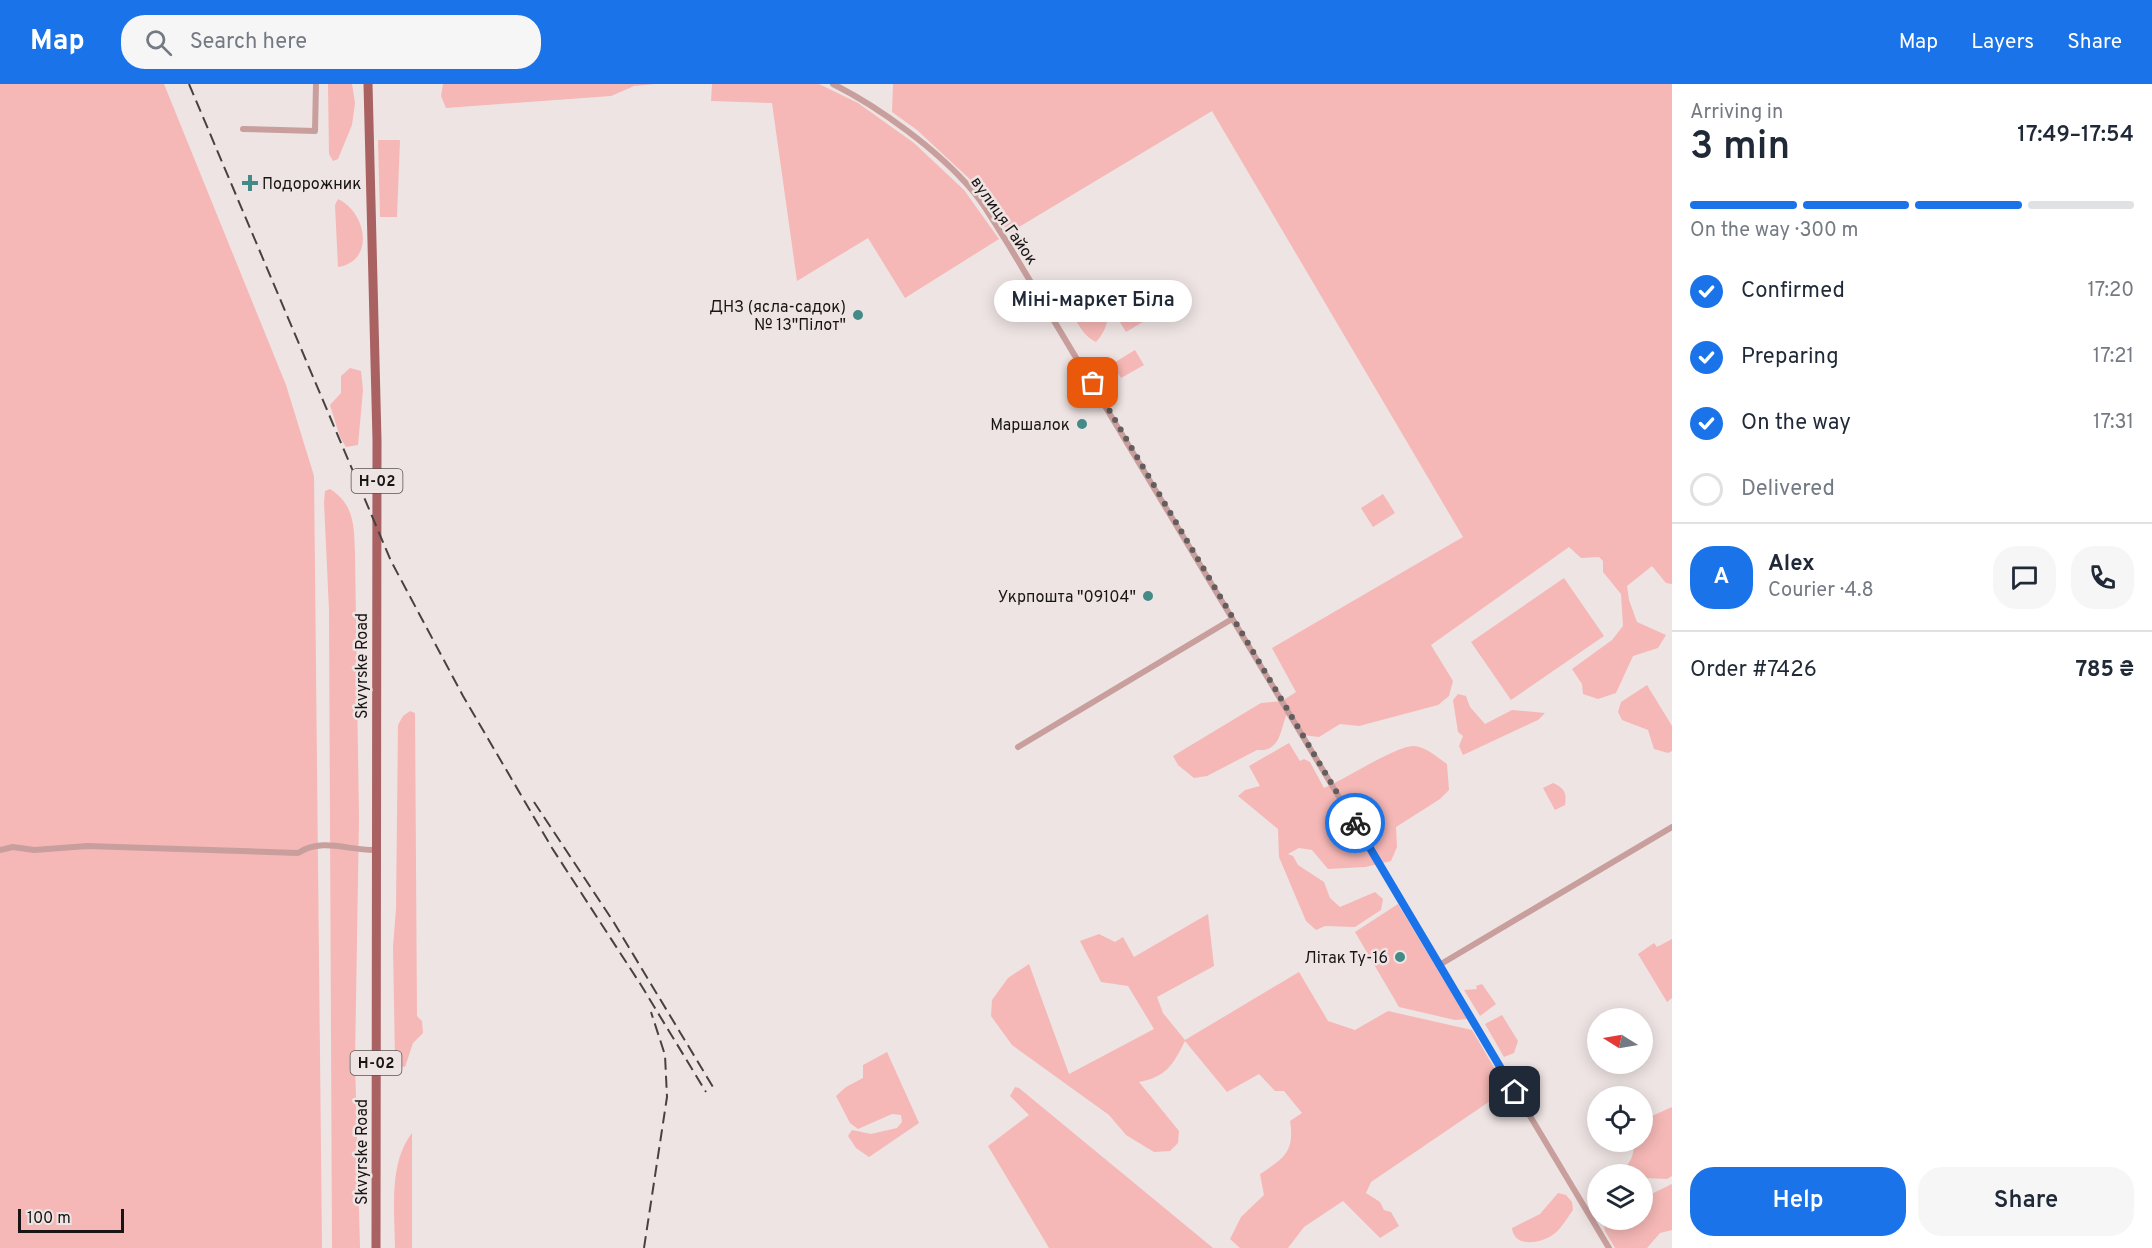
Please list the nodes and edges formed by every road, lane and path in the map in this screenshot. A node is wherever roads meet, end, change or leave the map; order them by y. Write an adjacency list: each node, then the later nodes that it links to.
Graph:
1 (316, 84): 4 (street)
2 (369, 84): 9 (main road, Skvyrske Road / Н-02)
3 (833, 84): 5 (street, вулиця Гайок)
4 (243, 129)
5 (1232, 619): 6 (street); 10 (street, вулиця Гайок)
6 (1018, 747)
7 (1672, 827): 10 (street)
8 (0, 850): 9 (street)
9 (376, 850): 11 (main road, Skvyrske Road / Н-02)
10 (1441, 964): 12 (street, вулиця Гайок)
11 (376, 1248)
12 (1609, 1248)

